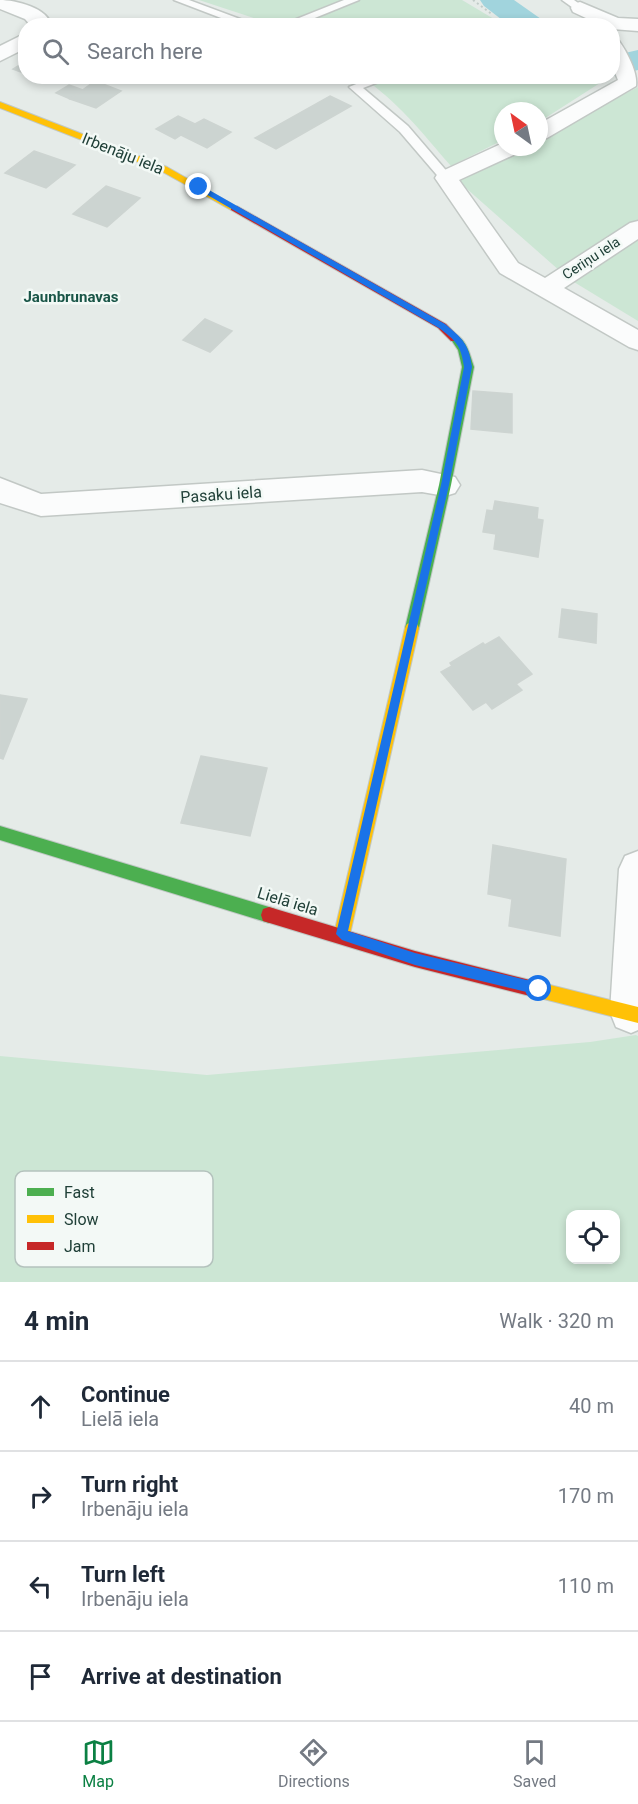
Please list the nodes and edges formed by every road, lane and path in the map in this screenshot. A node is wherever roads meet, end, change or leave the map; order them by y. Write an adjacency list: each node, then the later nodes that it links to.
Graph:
1 (180, 0): 7 (lane)
2 (354, 0): 8 (lane)
3 (473, 0): 9 (path)
4 (0, 2): 6 (street)
5 (574, 4): 10 (street)
6 (36, 18)
7 (232, 18)
8 (306, 18)
9 (498, 18)
10 (595, 18)
11 (638, 25): 12 (street)
12 (620, 30)
13 (18, 44): 14 (street)
14 (0, 55)
15 (620, 61): 18 (street)
16 (364, 84): 20 (lane)
17 (0, 105): 24 (street, Irbenāju iela)
18 (548, 128)
19 (494, 155): 20 (street)
20 (446, 178): 22 (street)
21 (638, 228): 22 (street, Ceriņu iela)
22 (545, 289): 23 (street)
23 (638, 341)
24 (445, 485): 25 (street, Pasaku iela); 28 (street, Irbenāju iela)
25 (0, 489)
26 (0, 833): 28 (street, Lielā iela)
27 (638, 869): 29 (street)
28 (342, 934): 29 (street, Lielā iela)
29 (635, 1014)

